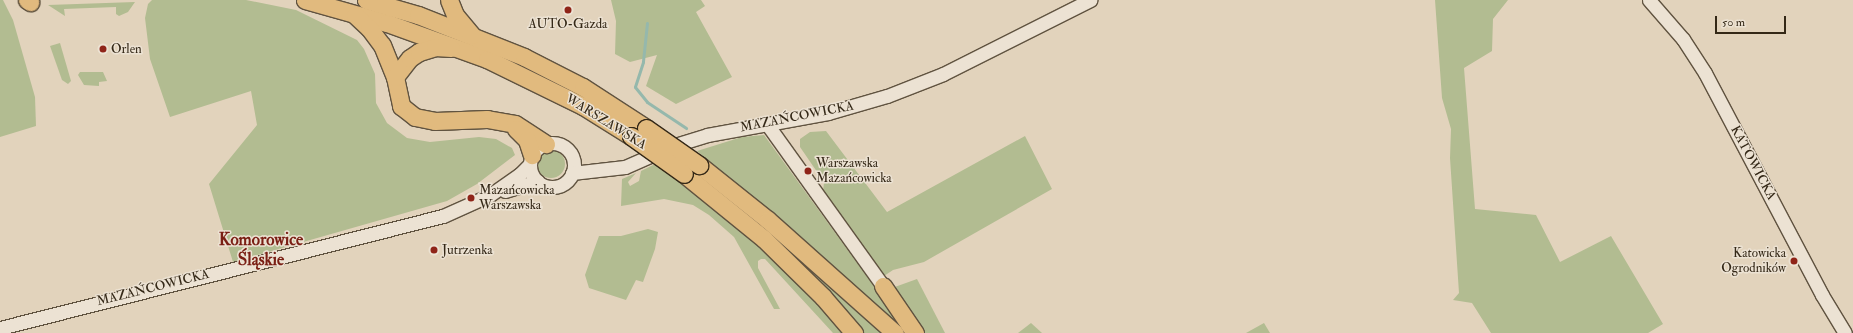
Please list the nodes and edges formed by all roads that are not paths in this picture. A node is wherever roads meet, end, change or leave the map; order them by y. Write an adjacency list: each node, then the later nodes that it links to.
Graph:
1 (305, 0): 6 (main road, WARSZAWSKA)
2 (366, 0): 7 (main road, WARSZAWSKA)
3 (449, 0): 7 (main road)
4 (1090, 0): 11 (street, MAZAŃCOWICKA)
5 (1649, 0): 24 (street, KATOWICKA)
6 (352, 12): 8 (main road, WARSZAWSKA); 9 (main road)
7 (472, 35): 22 (main road, WARSZAWSKA, bridge)
8 (461, 49): 9 (main road); 21 (main road, WARSZAWSKA, bridge)
9 (395, 77): 10 (main road)
10 (506, 122): 12 (main road); 13 (main road)
11 (768, 124): 15 (street, MAZAŃCOWICKA); 19 (street)
12 (546, 144): 13 (street); 14 (street)
13 (531, 159): 17 (street); 18 (street, MAZAŃCOWICKA)
14 (573, 159): 15 (street, MAZAŃCOWICKA); 16 (street)
15 (607, 169): 16 (street, MAZAŃCOWICKA)
16 (572, 173): 17 (street)
17 (537, 181): 18 (street, MAZAŃCOWICKA)
18 (490, 195): 20 (street, MAZAŃCOWICKA)
19 (883, 286): 23 (main road)
20 (0, 328)
21 (854, 333)
22 (895, 333)
23 (915, 333)
24 (1845, 333)

